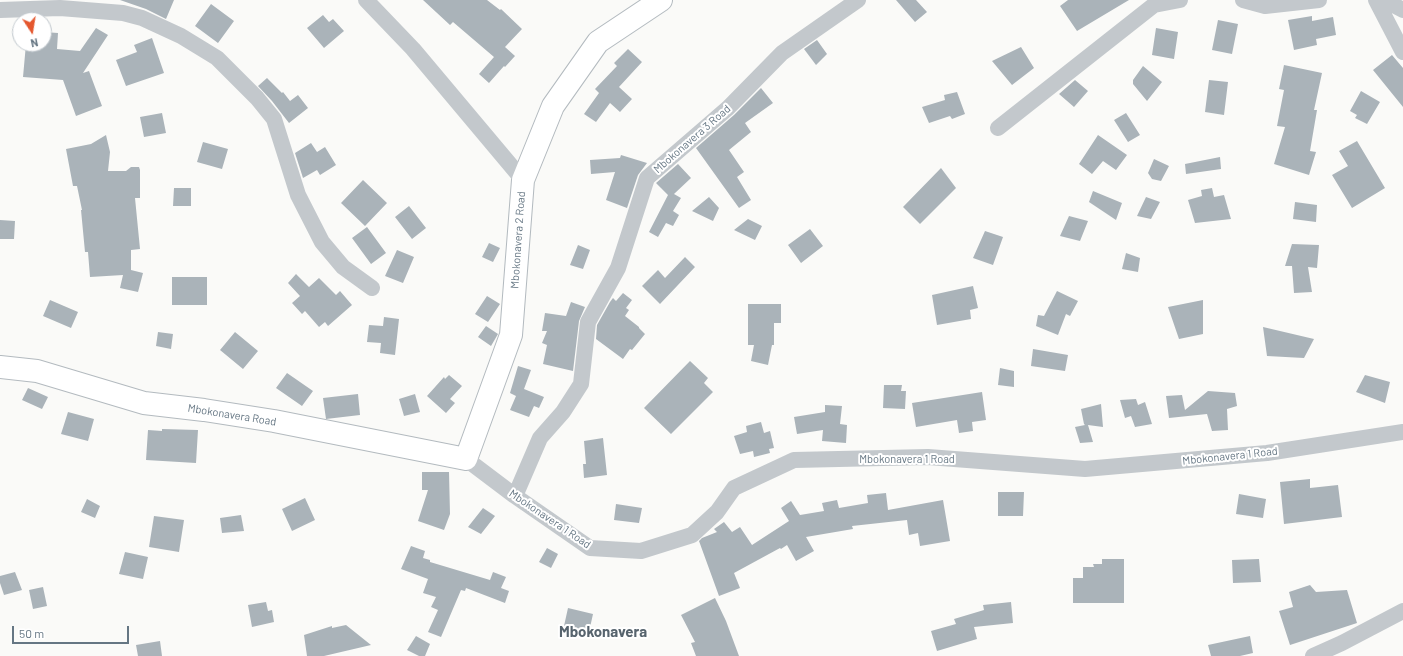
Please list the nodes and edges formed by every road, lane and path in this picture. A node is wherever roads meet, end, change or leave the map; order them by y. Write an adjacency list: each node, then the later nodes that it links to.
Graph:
1 (366, 0): 13 (street, Mbokonavera 2 Road)
2 (661, 0): 13 (street)
3 (858, 0): 18 (street, Mbokonavera 3 Road)
4 (1180, 0): 12 (street)
5 (1243, 0): 6 (street)
6 (1319, 0)
7 (1376, 0): 11 (street)
8 (1384, 0): 10 (street)
9 (0, 10): 14 (street)
10 (1403, 10)
11 (1403, 52)
12 (998, 128)
13 (522, 180): 17 (street, Mbokonavera 2 Road)
14 (372, 288)
15 (0, 367): 17 (street, Mbokonavera Road)
16 (1403, 432): 18 (street, Mbokonavera 1 Road)
17 (466, 459): 18 (street, Mbokonavera 1 Road)
18 (515, 496)
19 (1403, 611): 20 (street)
20 (1312, 656)

